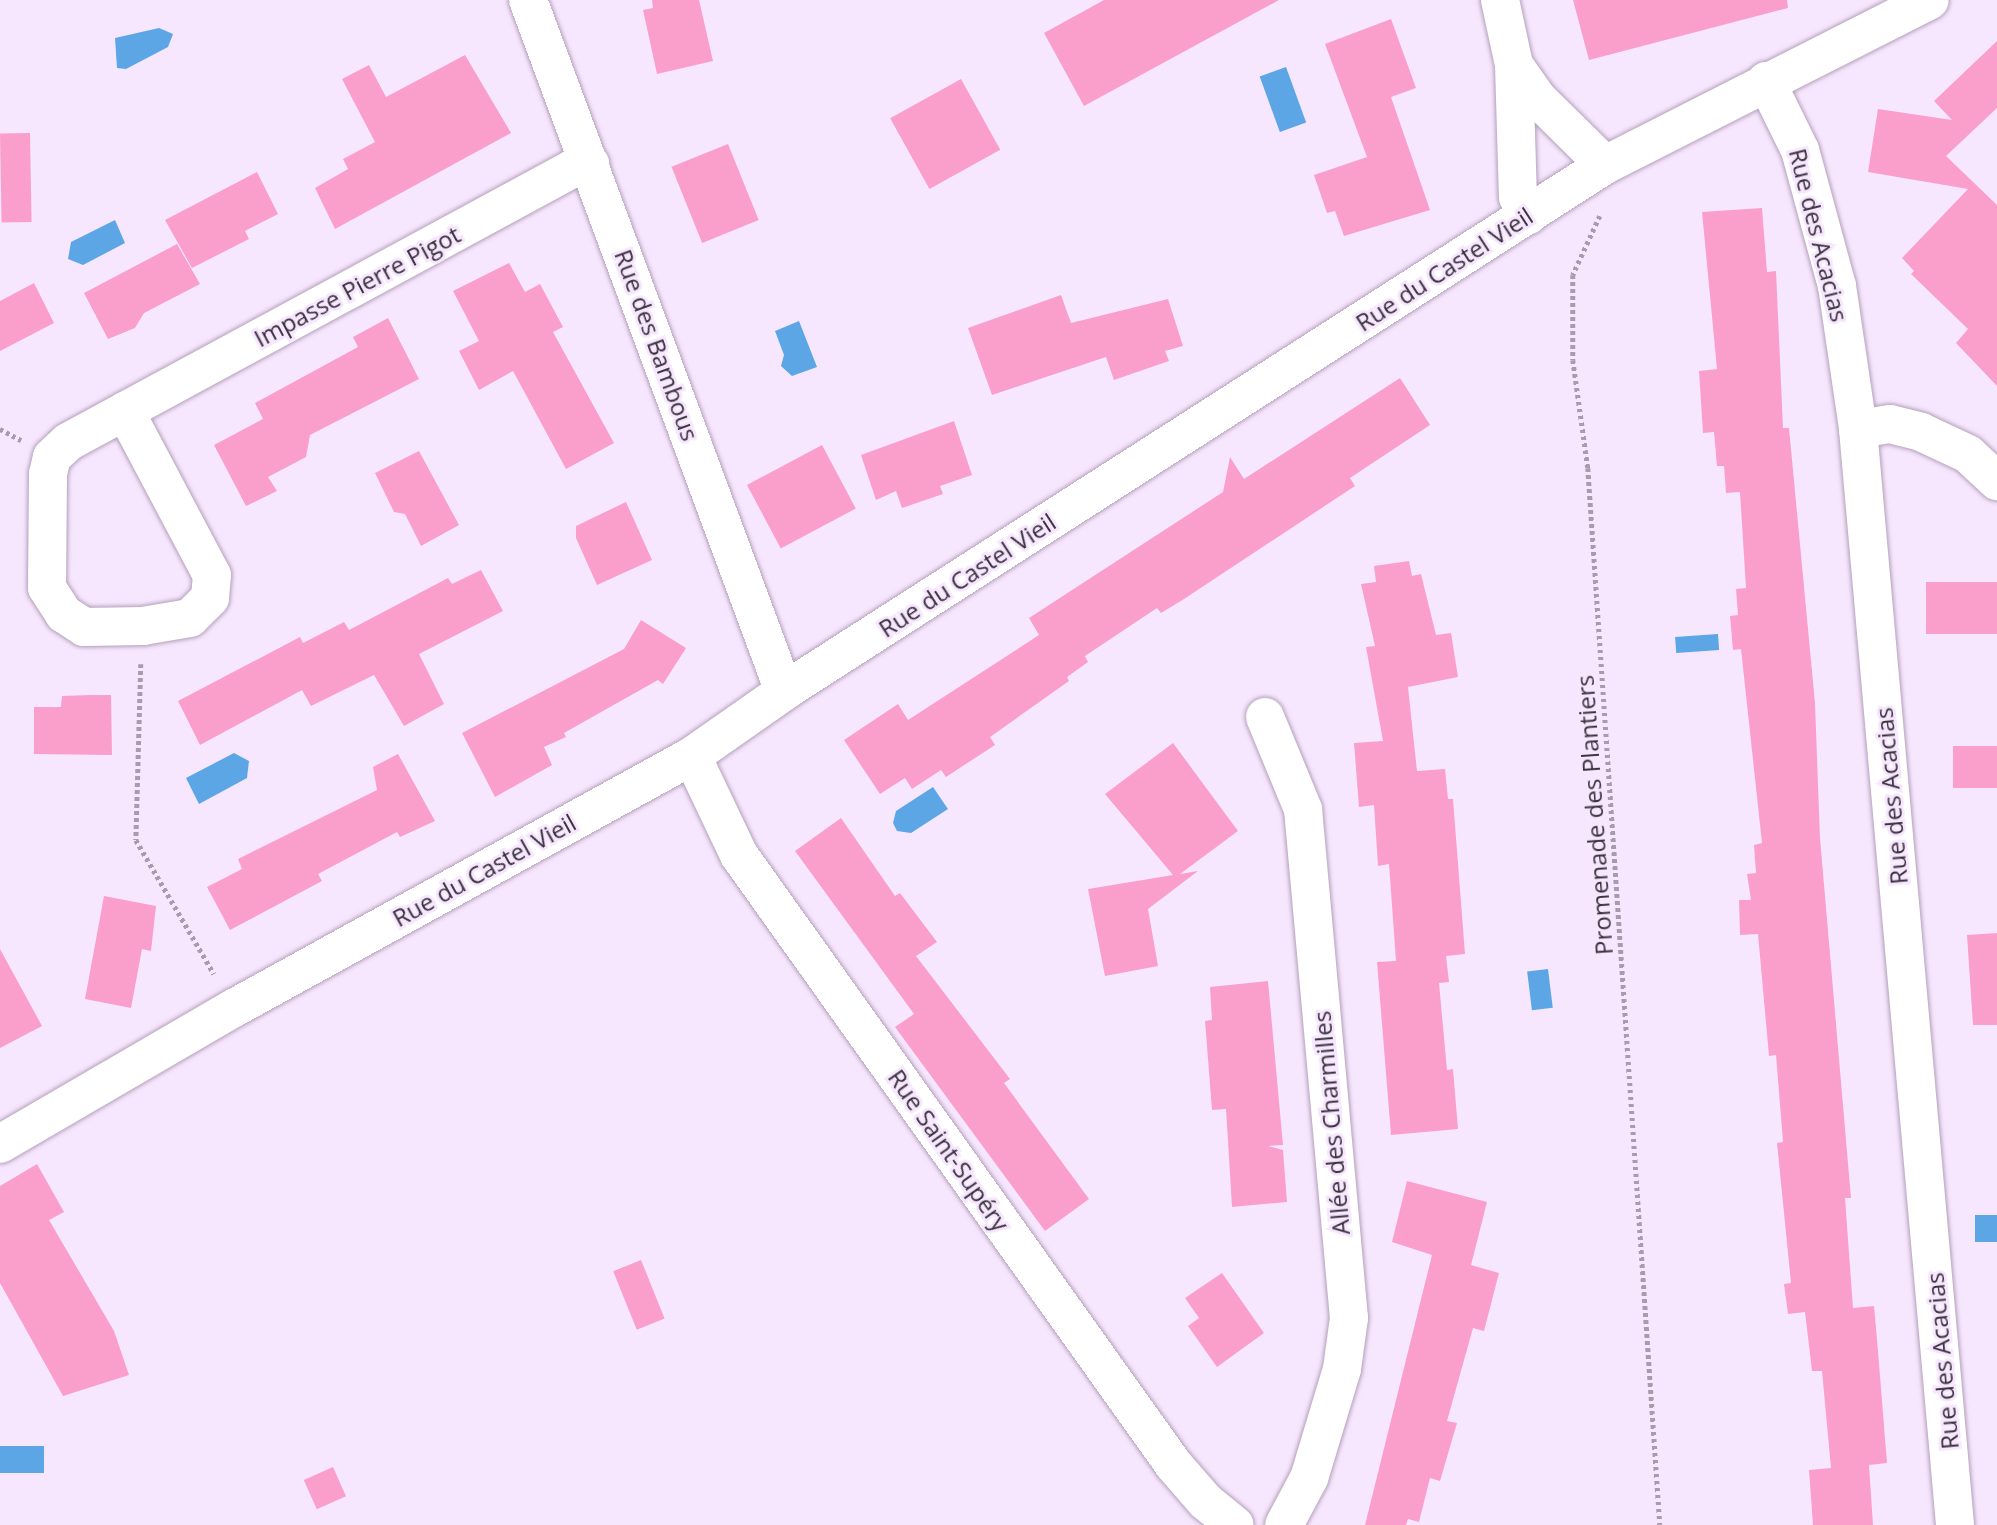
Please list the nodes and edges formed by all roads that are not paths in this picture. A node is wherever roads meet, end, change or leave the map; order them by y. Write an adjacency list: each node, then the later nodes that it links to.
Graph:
1 (528, 0): 6 (street, Rue des Bambous)
2 (1500, 0): 4 (street)
3 (1930, 0): 5 (street, Rue du Castel Vieil)
4 (1514, 65): 7 (street); 8 (street)
5 (1766, 81): 7 (street, Rue du Castel Vieil); 10 (street, Rue des Acacias)
6 (590, 164): 9 (street, Impasse Pierre Pigot); 12 (street, Rue des Bambous)
7 (1605, 165): 8 (street, Rue du Castel Vieil)
8 (1528, 215): 12 (street, Rue du Castel Vieil)
9 (125, 411): 9 (street, Impasse Pierre Pigot)
10 (1858, 429): 11 (street); 18 (street, Rue des Acacias)
11 (1997, 481)
12 (789, 688): 14 (street, Rue du Castel Vieil)
13 (1265, 717): 17 (street, Allée des Charmilles)
14 (692, 756): 15 (street, Rue du Castel Vieil); 16 (street, Rue Saint-Supéry)
15 (0, 1144)
16 (1235, 1525)
17 (1284, 1525)
18 (1955, 1525)

